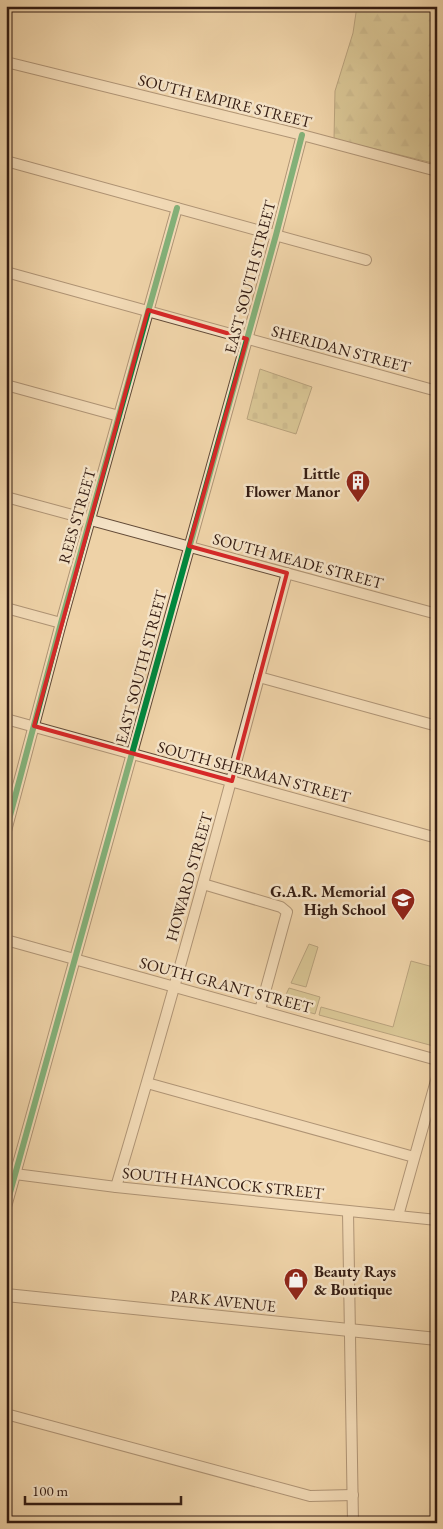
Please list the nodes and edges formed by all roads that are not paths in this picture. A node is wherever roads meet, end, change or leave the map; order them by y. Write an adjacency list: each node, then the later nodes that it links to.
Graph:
1 (6, 62): 2 (street, SOUTH EMPIRE STREET)
2 (302, 135): 4 (street, SOUTH EMPIRE STREET); 6 (street, EAST SOUTH STREET)
3 (6, 161): 5 (street)
4 (437, 170)
5 (178, 208): 6 (street); 9 (street, REES STREET)
6 (276, 235): 7 (street); 10 (street, EAST SOUTH STREET)
7 (366, 260)
8 (6, 272): 9 (street, SHERIDAN STREET)
9 (148, 310): 10 (street, SHERIDAN STREET); 13 (street, REES STREET)
10 (247, 339): 12 (street, SHERIDAN STREET); 16 (street, EAST SOUTH STREET)
11 (6, 385): 13 (street)
12 (437, 391)
13 (119, 416): 15 (street, REES STREET)
14 (6, 497): 15 (street, SOUTH MEADE STREET)
15 (90, 521): 16 (street, SOUTH MEADE STREET); 20 (street, REES STREET)
16 (189, 546): 17 (street, SOUTH MEADE STREET); 25 (street, EAST SOUTH STREET)
17 (287, 573): 19 (street, SOUTH MEADE STREET); 21 (street, HOWARD STREET)
18 (6, 608): 20 (street)
19 (437, 614)
20 (61, 623): 23 (street, REES STREET)
21 (259, 677): 24 (street); 26 (street, HOWARD STREET)
22 (6, 719): 23 (street, SOUTH SHERMAN STREET)
23 (34, 726): 25 (street, SOUTH SHERMAN STREET); 27 (street, REES STREET)
24 (437, 726)
25 (132, 753): 26 (street, SOUTH SHERMAN STREET); 31 (street, EAST SOUTH STREET)
26 (232, 781): 28 (street, SOUTH SHERMAN STREET); 29 (street, HOWARD STREET)
27 (6, 830)
28 (437, 838)
29 (204, 884): 32 (street, HOWARD STREET); 33 (street)
30 (6, 940): 31 (street, SOUTH GRANT STREET)
31 (75, 960): 32 (street, SOUTH GRANT STREET); 38 (street, EAST SOUTH STREET)
32 (174, 986): 33 (street, SOUTH GRANT STREET); 36 (street, HOWARD STREET)
33 (260, 1010): 34 (street, SOUTH GRANT STREET)
34 (437, 1060)
35 (437, 1076): 37 (street)
36 (148, 1083): 37 (street); 39 (street, HOWARD STREET)
37 (414, 1157): 42 (street)
38 (11, 1173): 39 (street, SOUTH HANCOCK STREET); 40 (street, EAST SOUTH STREET)
39 (116, 1188): 41 (street, SOUTH HANCOCK STREET)
40 (6, 1207)
41 (348, 1212): 42 (street, SOUTH HANCOCK STREET); 45 (street)
42 (398, 1216): 43 (street, SOUTH HANCOCK STREET)
43 (437, 1220)
44 (6, 1295): 45 (street, PARK AVENUE)
45 (350, 1330): 46 (street, PARK AVENUE); 48 (street)
46 (437, 1339)
47 (6, 1414): 48 (street)
48 (353, 1495): 49 (street)
49 (353, 1523)

